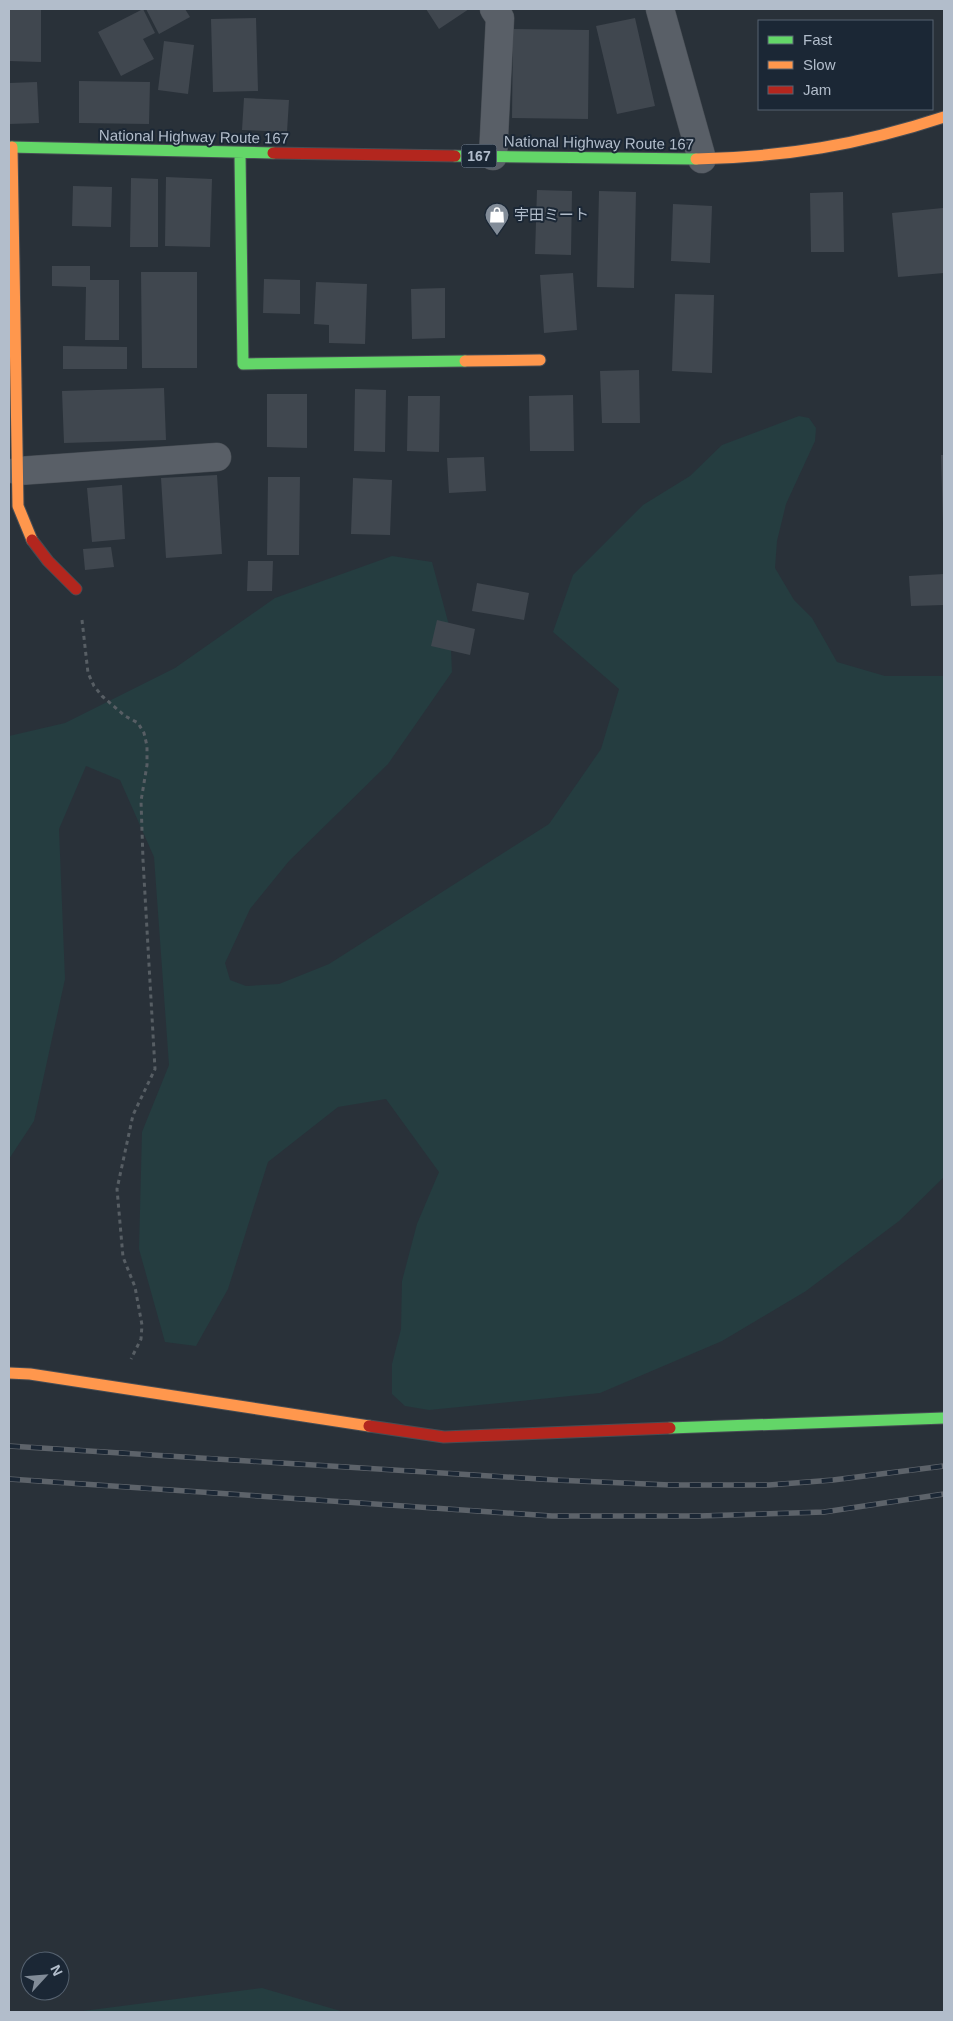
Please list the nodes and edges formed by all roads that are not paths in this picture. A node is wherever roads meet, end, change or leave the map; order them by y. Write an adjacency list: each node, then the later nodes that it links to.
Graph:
1 (494, 9): 6 (street)
2 (660, 9): 7 (street)
3 (944, 117): 7 (main road, National Highway Route 167 / 167)
4 (10, 147): 5 (main road, National Highway Route 167 / 167); 10 (main road)
5 (240, 154): 6 (main road, National Highway Route 167 / 167); 8 (main road)
6 (493, 156): 7 (main road, National Highway Route 167 / 167)
7 (702, 159)
8 (540, 360)
9 (218, 457): 10 (street)
10 (18, 471): 11 (main road)
11 (76, 589)
12 (9, 1373): 13 (main road)
13 (944, 1418)

